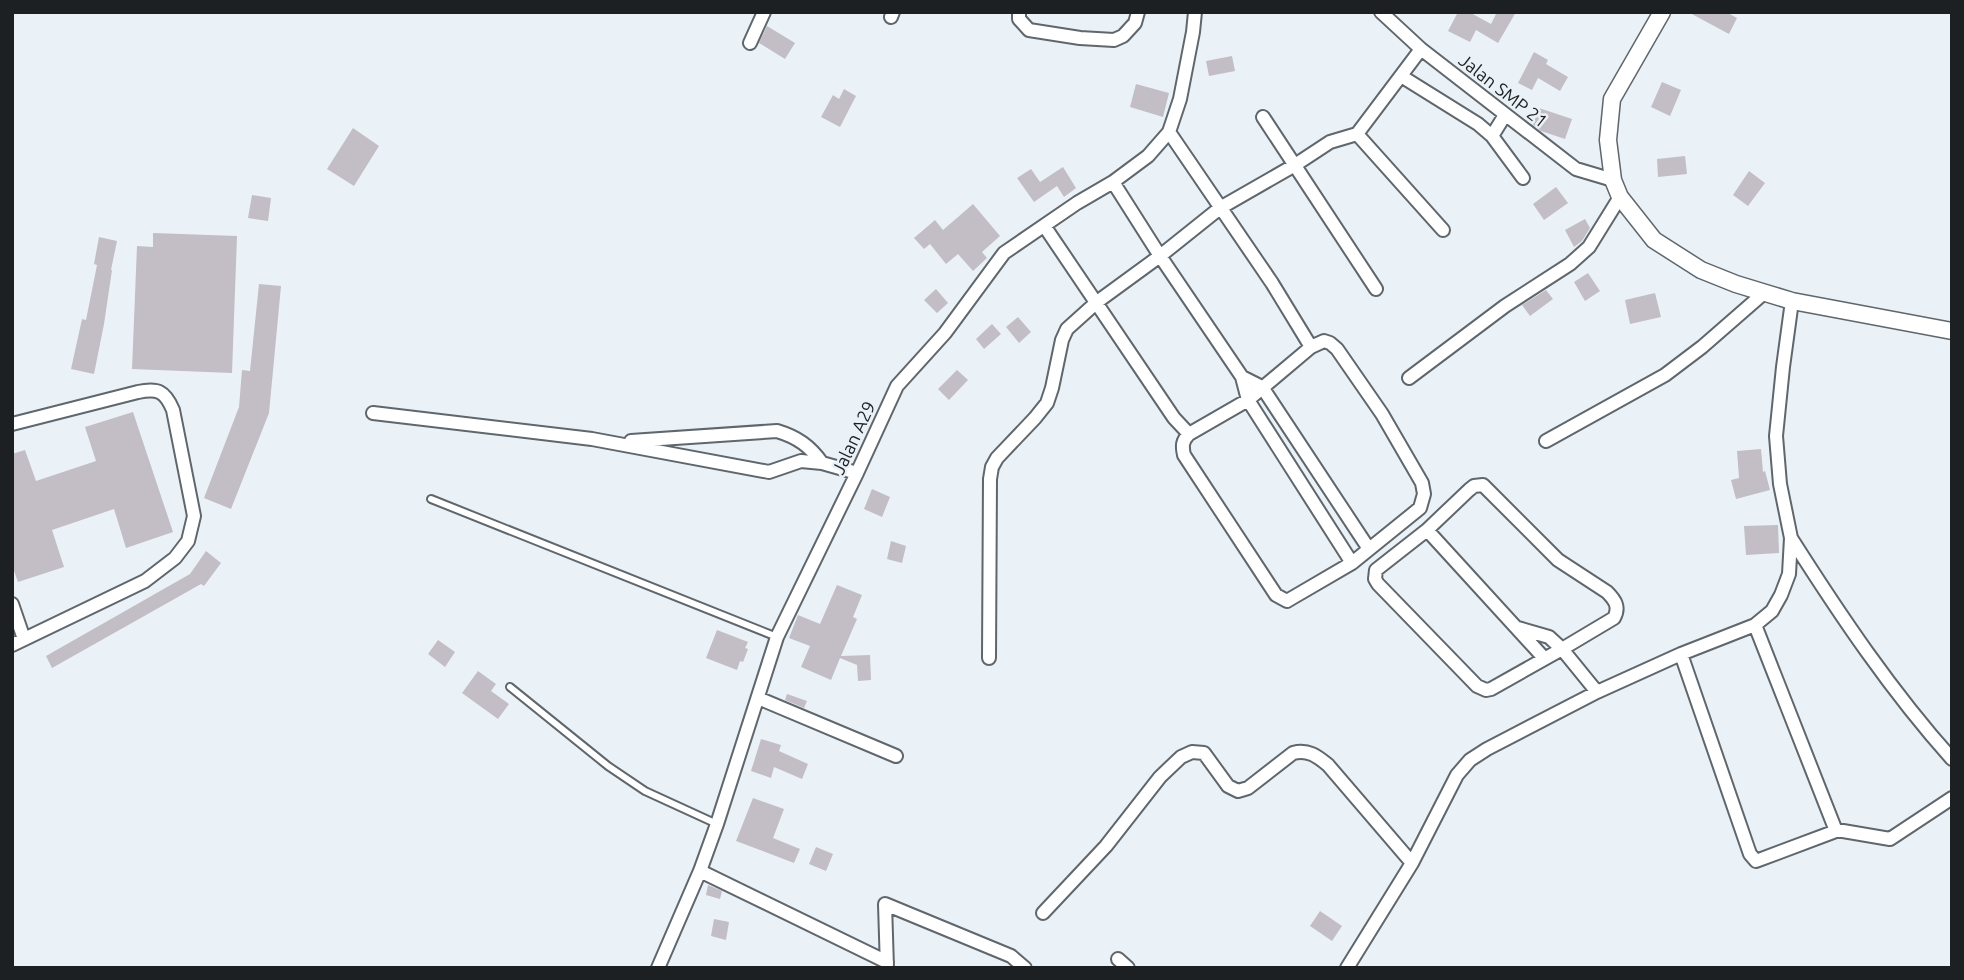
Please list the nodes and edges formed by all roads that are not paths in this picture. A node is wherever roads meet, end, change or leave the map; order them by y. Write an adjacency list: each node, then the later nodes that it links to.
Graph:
1 (764, 12): 7 (street)
2 (1019, 12): 3 (street)
3 (1138, 12)
4 (1195, 12): 12 (street, Jalan A29)
5 (1381, 12): 8 (street, Jalan SMP 21)
6 (1662, 12): 17 (street)
7 (750, 43)
8 (1421, 49): 9 (street); 10 (street, Jalan SMP 21)
9 (1401, 76): 13 (street); 14 (street)
10 (1505, 116): 14 (street); 17 (street, Jalan SMP 21)
11 (1263, 117): 15 (street)
12 (1169, 132): 18 (street, Jalan A29); 20 (street)
13 (1357, 134): 15 (street); 22 (street)
14 (1492, 135): 16 (street)
15 (1295, 165): 20 (street); 24 (street)
16 (1523, 178)
17 (1614, 180): 19 (street)
18 (1113, 182): 21 (street, Jalan A29); 23 (street)
19 (1620, 197): 25 (street); 31 (street)
20 (1220, 208): 23 (street); 29 (street)
21 (1045, 227): 27 (street); 40 (street, Jalan A29)
22 (1443, 230)
23 (1160, 256): 27 (street); 30 (street)
24 (1376, 289)
25 (1764, 293): 26 (street); 37 (street)
26 (1792, 301): 28 (street); 43 (street)
27 (1097, 302): 36 (street); 53 (street)
28 (1952, 331)
29 (1311, 347): 32 (street); 44 (street)
30 (1242, 377): 32 (street); 33 (street)
31 (1409, 378)
32 (1262, 387): 33 (street); 44 (street)
33 (1248, 400): 36 (street); 45 (street)
34 (373, 413): 38 (street)
35 (12, 424): 50 (street)
36 (1188, 434): 45 (street)
37 (1546, 441)
38 (613, 443): 39 (street); 39 (street)
39 (822, 463): 40 (street)
40 (858, 473): 49 (street, Jalan A29)
41 (431, 499): 49 (lane)
42 (1427, 530): 48 (street); 51 (street); 54 (street)
43 (1791, 538): 47 (street); 59 (street)
44 (1369, 549): 45 (street)
45 (1352, 563)
46 (12, 604): 50 (street)
47 (1755, 625): 52 (street); 62 (street)
48 (1517, 628): 51 (street); 54 (street)
49 (777, 637): 57 (street, Jalan A29)
50 (18, 642)
51 (1562, 649): 54 (street); 56 (street)
52 (1681, 654): 56 (street); 62 (street)
53 (989, 658)
54 (1544, 658)
55 (510, 687): 61 (lane)
56 (1597, 692): 63 (street)
57 (758, 698): 58 (street); 61 (street, Jalan A29)
58 (895, 756)
59 (1952, 758)
60 (1952, 798): 62 (street)
61 (717, 824): 64 (street, Jalan A29)
62 (1836, 831)
63 (1412, 863): 65 (street); 69 (street)
64 (700, 871): 66 (street); 67 (street, Jalan A29)
65 (1043, 913)
66 (887, 965): 68 (street)
67 (658, 968)
68 (1025, 968)
69 (1347, 968)

